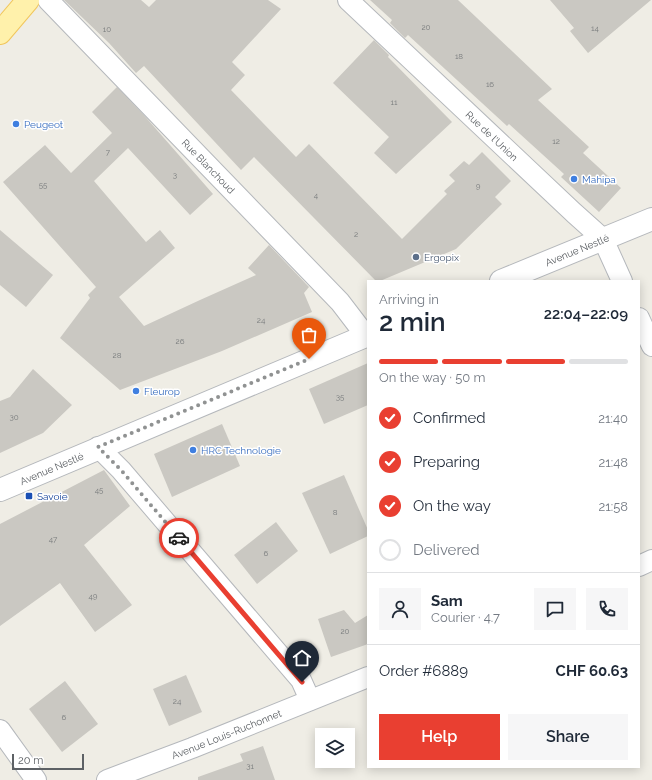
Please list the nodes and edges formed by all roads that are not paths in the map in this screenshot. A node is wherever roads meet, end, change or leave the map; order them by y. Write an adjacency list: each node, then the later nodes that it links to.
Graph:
1 (28, 0): 4 (main road)
2 (48, 0): 10 (street, Rue Blanchoud)
3 (348, 0): 6 (street, Rue de l'Union)
4 (0, 33)
5 (652, 219): 6 (street, Avenue Nestlé)
6 (602, 239): 7 (street, Avenue Nestlé); 8 (street, Rue de l'Union)
7 (503, 280)
8 (622, 280)
9 (640, 320): 11 (street)
10 (367, 335): 12 (street, Avenue Nestlé)
11 (652, 346)
12 (98, 447): 13 (street, Avenue Nestlé); 17 (street)
13 (0, 490)
14 (652, 560): 15 (street)
15 (640, 566)
16 (367, 677): 17 (street, Avenue Louis-Ruchonnet)
17 (310, 700): 20 (street, Avenue Louis-Ruchonnet)
18 (0, 730): 19 (street)
19 (36, 780)
20 (107, 780)

